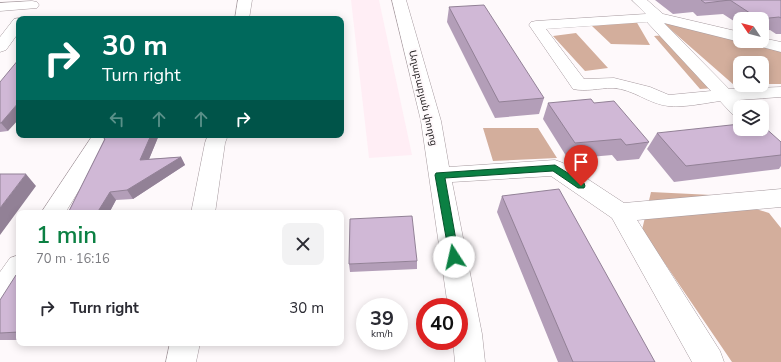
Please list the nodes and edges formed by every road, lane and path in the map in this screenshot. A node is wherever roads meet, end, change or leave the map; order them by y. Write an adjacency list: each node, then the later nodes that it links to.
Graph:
1 (244, 0): 6 (street)
2 (399, 0): 18 (street, Աղաբաբյան փողոց)
3 (640, 0): 7 (street)
4 (0, 7): 5 (street)
5 (23, 16)
6 (242, 16)
7 (654, 17): 9 (street); 14 (street); 14 (street)
8 (16, 26): 11 (street)
9 (733, 35)
10 (769, 44): 12 (street)
11 (0, 47)
12 (781, 47)
13 (781, 92): 14 (street)
14 (726, 95): 15 (street)
15 (733, 102)
16 (101, 138): 20 (street)
17 (217, 138): 21 (street)
18 (440, 175): 22 (street); 27 (street, Աղաբաբյան փողոց)
19 (781, 198): 22 (street)
20 (55, 210)
21 (204, 210)
22 (620, 212): 28 (street)
23 (16, 271): 24 (street)
24 (0, 296)
25 (185, 346): 26 (street)
26 (182, 362)
27 (470, 362)
28 (709, 362)

